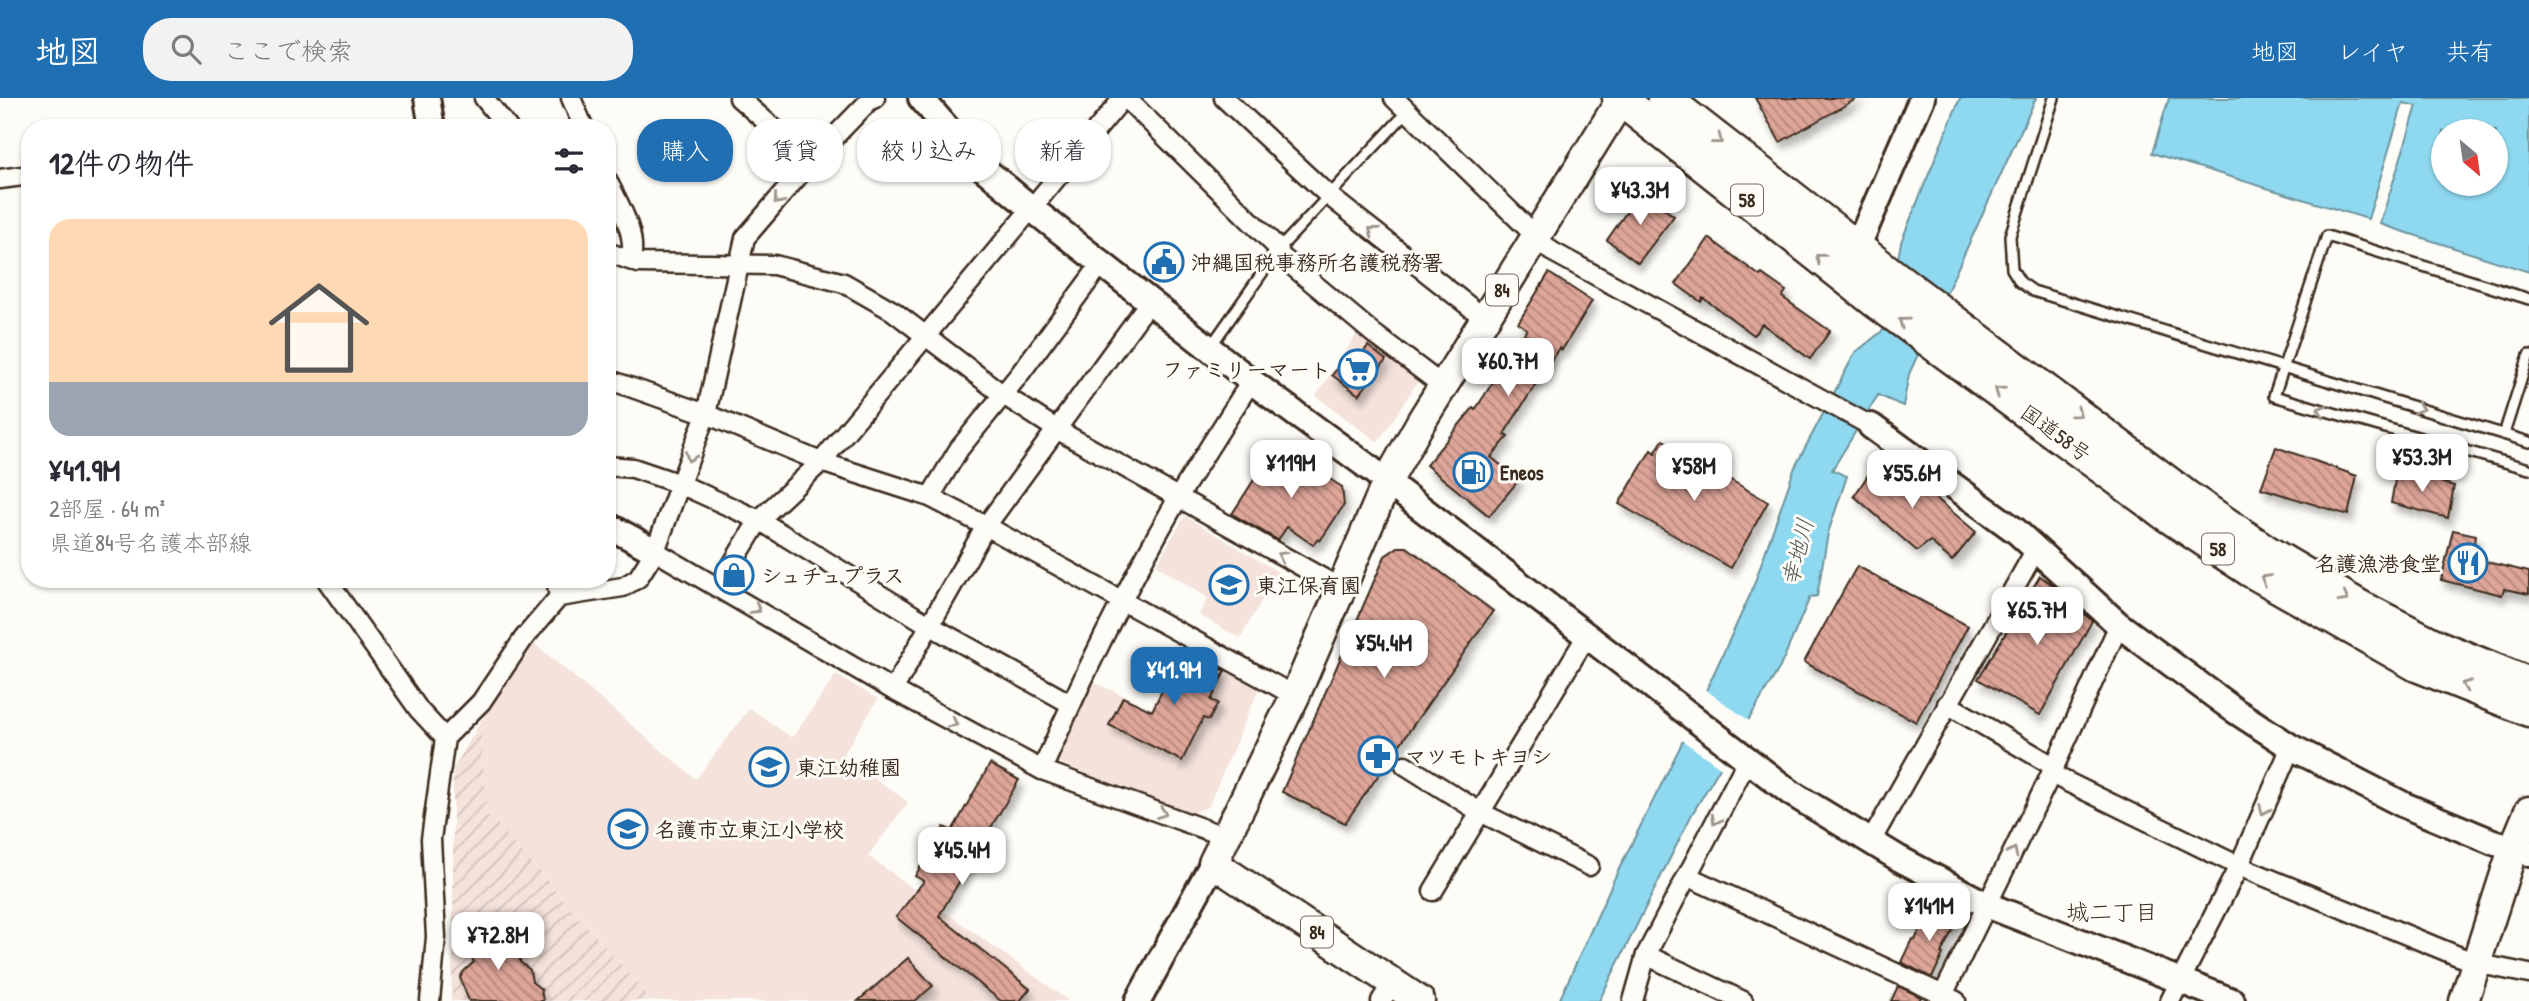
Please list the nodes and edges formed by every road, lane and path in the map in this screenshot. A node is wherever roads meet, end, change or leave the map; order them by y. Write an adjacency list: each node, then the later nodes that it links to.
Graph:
1 (427, 98): 15 (street)
2 (484, 98): 16 (street)
3 (572, 98): 17 (street)
4 (739, 98): 18 (street)
5 (921, 98): 25 (street)
6 (1125, 98): 25 (street); 28 (street)
7 (1224, 98): 23 (street)
8 (1394, 98): 14 (street)
9 (1620, 98): 26 (main road, 84); 75 (highway, 国道58号 / 58, one-way to 9)
10 (1664, 98): 27 (highway, 国道58号 / 58, one-way to 27)
11 (1922, 98): 27 (street)
12 (2054, 98): 39 (lane)
13 (870, 99): 19 (street)
14 (1408, 113): 23 (lane); 26 (street)
15 (430, 119)
16 (501, 119)
17 (580, 119)
18 (763, 119)
19 (843, 127)
20 (21, 176): 21 (street)
21 (0, 179)
22 (793, 182): 32 (street, one-way to 32)
23 (1328, 195): 28 (lane); 35 (street, one-way to 23)
24 (616, 199): 30 (street)
25 (1032, 209): 31 (street); 36 (street)
26 (1535, 235): 35 (main road, 84); 45 (street)
27 (1857, 248): 70 (highway, 国道58号 / 58, one-way to 70)
28 (1278, 251): 37 (lane); 42 (street)
29 (616, 255): 30 (street)
30 (631, 260): 32 (street)
31 (1101, 264): 34 (street); 43 (street)
32 (737, 265): 36 (street); 44 (street)
33 (2529, 299): 39 (lane)
34 (1150, 301): 37 (street); 46 (street)
35 (1484, 318): 42 (main road, 84)
36 (926, 337): 43 (street); 49 (street)
37 (1210, 347): 40 (street)
38 (2529, 355): 47 (lane)
39 (2283, 367): 47 (lane, one-way to 47); 51 (lane, one-way to 39)
40 (1251, 381): 52 (street); 55 (street)
41 (616, 382): 44 (street)
42 (1443, 386): 52 (main road, 84)
43 (1002, 394): 46 (street); 54 (street)
44 (706, 414): 49 (street); 53 (street, one-way to 53)
45 (1871, 426): 60 (street)
46 (1056, 429): 55 (street); 57 (street)
47 (2504, 434): 48 (lane)
48 (2529, 442)
49 (821, 462): 54 (street); 56 (street)
50 (616, 467): 53 (street)
51 (2529, 469)
52 (1387, 482): 65 (main road, 84); 69 (street)
53 (680, 484): 56 (street); 59 (street)
54 (930, 497): 57 (street)
55 (1178, 498): 65 (street, one-way to 55); 66 (street)
56 (759, 520): 61 (street); 67 (street)
57 (986, 526): 66 (street); 67 (street)
58 (616, 530): 59 (street)
59 (654, 551): 61 (street); 62 (street)
60 (2035, 551): 68 (street); 74 (street)
61 (719, 586): 71 (street, one-way to 71)
62 (616, 587)
63 (332, 588): 76 (street)
64 (558, 588): 76 (street)
65 (1342, 589): 72 (main road, 84)
66 (1122, 601): 72 (street); 73 (street)
67 (929, 625): 71 (street); 73 (street)
68 (2119, 625): 77 (street); 81 (street)
69 (1586, 637): 78 (street); 83 (street)
70 (2529, 684)
71 (892, 690): 80 (street, one-way to 80)
72 (1296, 696): 84 (main road, 84)
73 (1071, 704): 80 (street)
74 (1947, 704): 81 (street); 85 (street)
75 (2529, 710)
76 (445, 738): 99 (street)
77 (2291, 747): 86 (street); 89 (street, one-way to 89)
78 (1744, 756): 85 (street); 90 (street, one-way to 90)
79 (1405, 765): 83 (street)
80 (1042, 770): 84 (street, one-way to 84)
81 (2053, 771): 89 (street); 92 (street, one-way to 81)
82 (2529, 811): 86 (main road)
83 (1480, 812): 88 (street); 91 (street)
84 (1226, 837): 87 (main road, 84)
85 (1871, 841): 92 (street)
86 (2521, 851): 94 (main road)
87 (1213, 863): 97 (main road, 84); 100 (street)
88 (1589, 866)
89 (2239, 866): 94 (street); 96 (street)
90 (1687, 876): 93 (street); 98 (street)
91 (1433, 891)
92 (1987, 905): 96 (street); 98 (street)
93 (1646, 955): 102 (street); 103 (street)
94 (2475, 963): 95 (street); 105 (main road)
95 (2529, 974)
96 (2174, 991): 104 (street)
97 (1386, 992): 101 (main road, 84)
98 (1946, 999)
99 (430, 1001)
100 (1138, 1001)
101 (1420, 1001)
102 (1633, 1001)
103 (1743, 1001)
104 (2232, 1001)
105 (2464, 1001)

